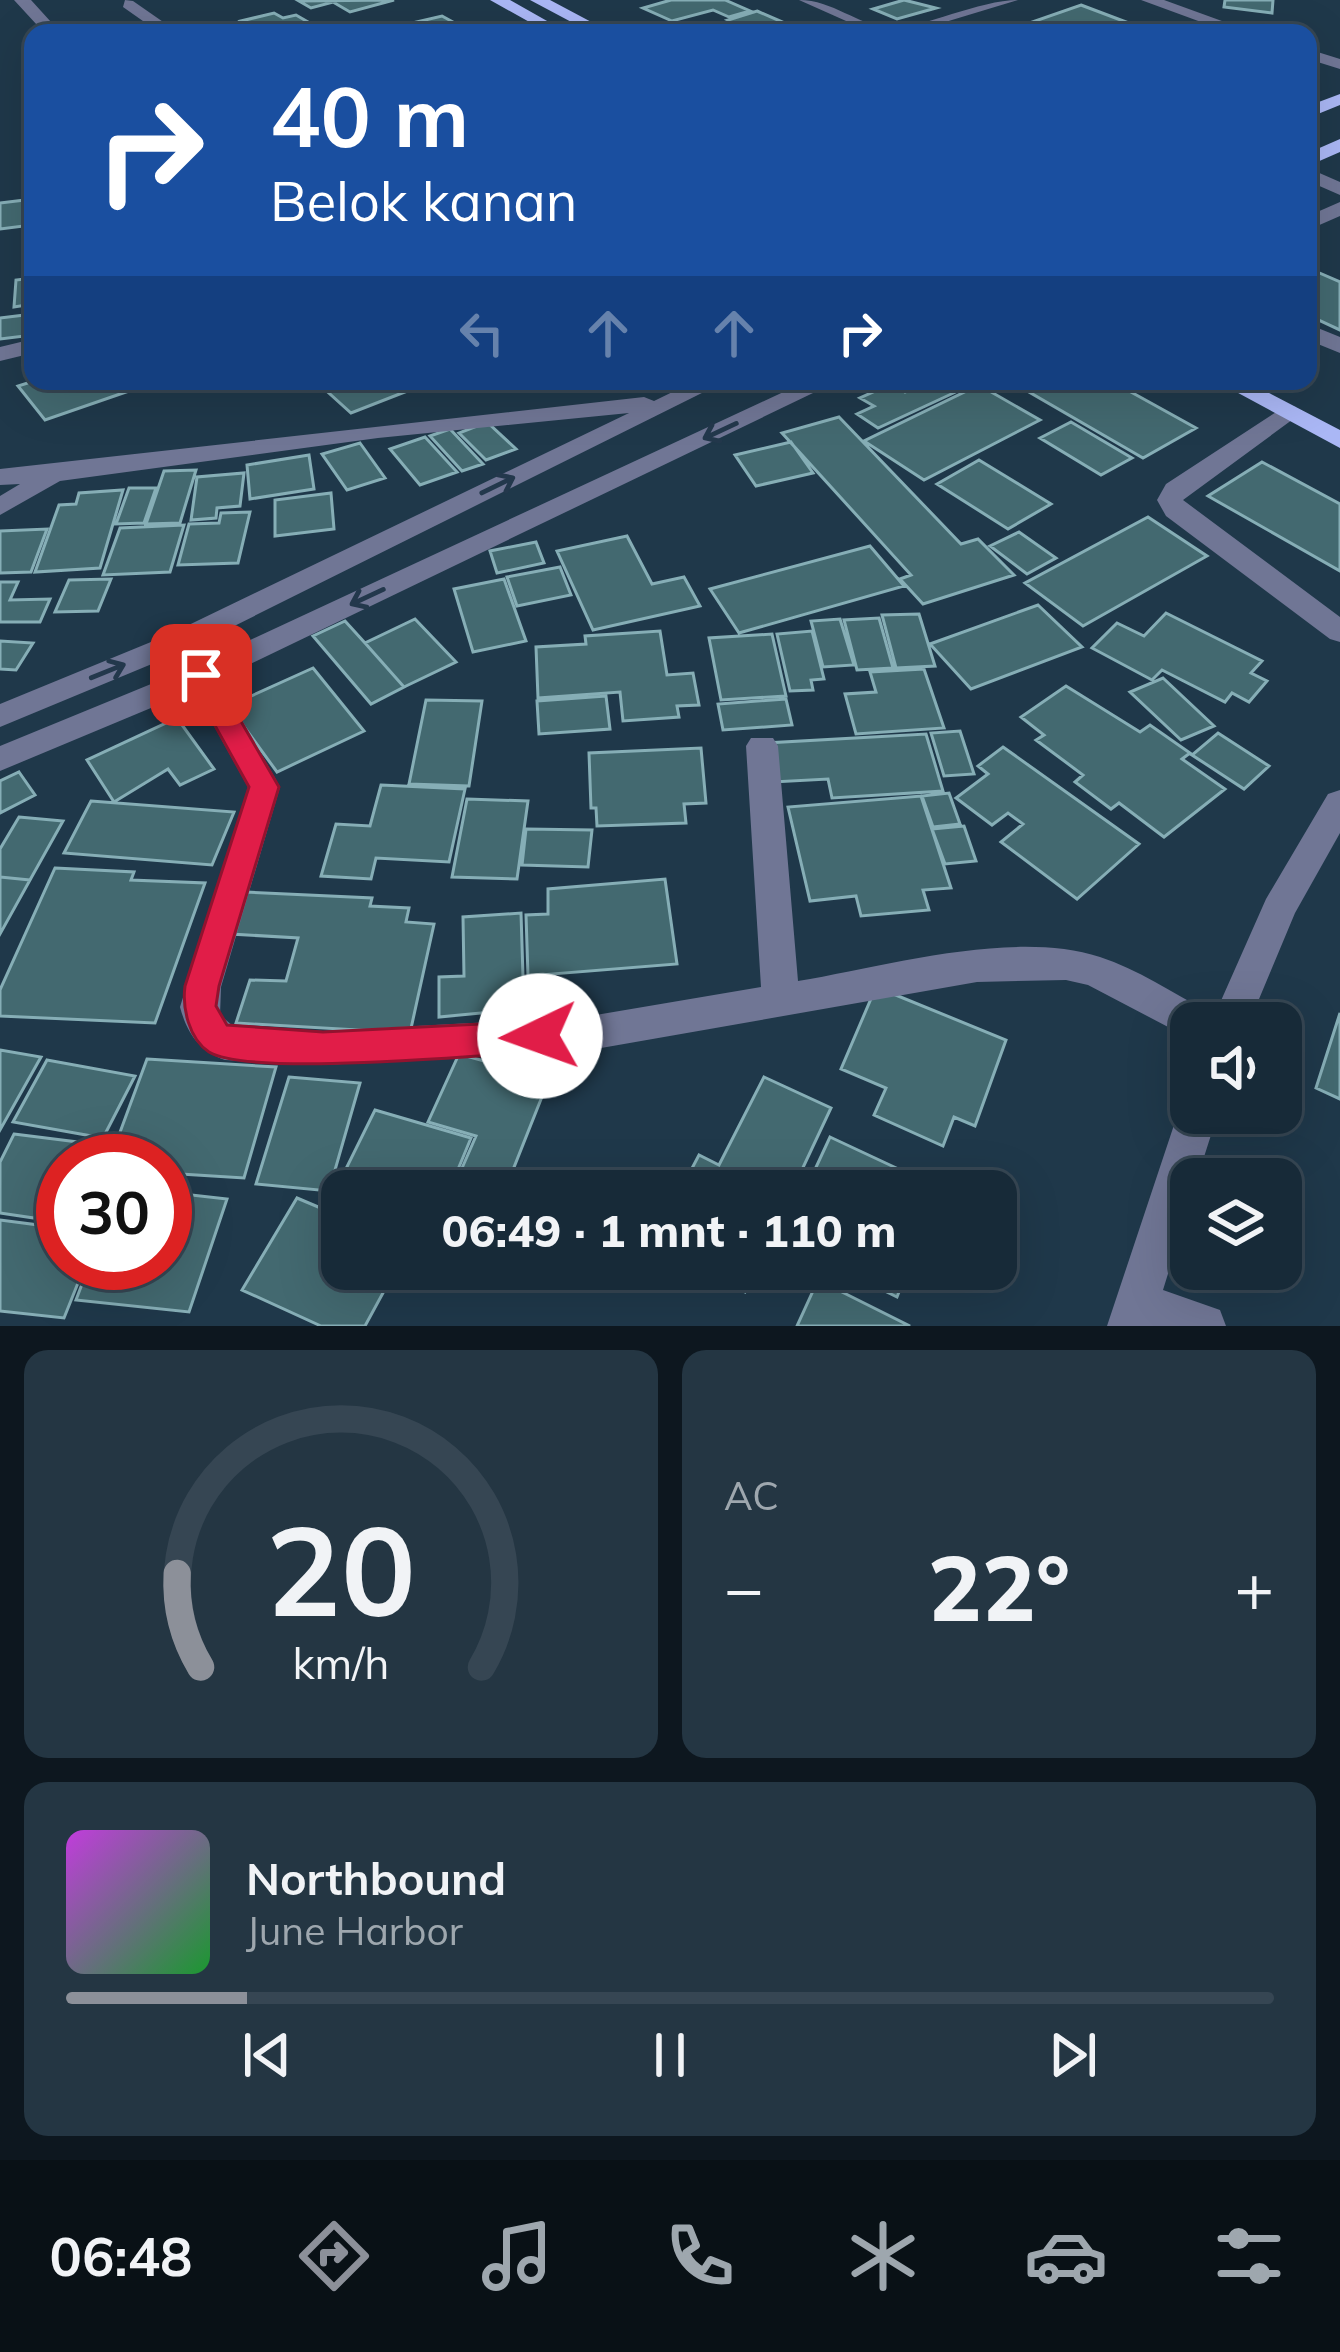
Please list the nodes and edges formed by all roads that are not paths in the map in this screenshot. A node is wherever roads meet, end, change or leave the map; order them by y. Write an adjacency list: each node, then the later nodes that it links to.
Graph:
1 (22, 0): 8 (street)
2 (145, 0): 9 (street)
3 (498, 0): 10 (main road)
4 (538, 0): 11 (main road)
5 (807, 0): 12 (street)
6 (1010, 0): 13 (street)
7 (1149, 0): 14 (street)
8 (43, 22)
9 (158, 24)
10 (544, 24)
11 (586, 24)
12 (867, 24)
13 (922, 24)
14 (1220, 24)
15 (691, 390): 19 (street)
16 (807, 390): 27 (street, one-way to 27)
17 (1245, 390): 20 (main road)
18 (1288, 390): 21 (main road)
19 (668, 402): 23 (street); 28 (street, one-way to 19)
20 (1287, 412): 22 (main road); 26 (street)
21 (1340, 417)
22 (1340, 440)
23 (56, 474): 24 (street); 25 (street)
24 (0, 477)
25 (0, 507)
26 (1340, 632)
27 (201, 675): 30 (street); 32 (street)
28 (0, 716)
29 (762, 746): 32 (street)
30 (0, 759)
31 (1340, 803): 33 (street)
32 (781, 1000): 34 (street)
33 (1239, 1002)
34 (1170, 1010)
35 (1191, 1134): 36 (street)
36 (1133, 1314): 37 (street)
37 (1204, 1326)

